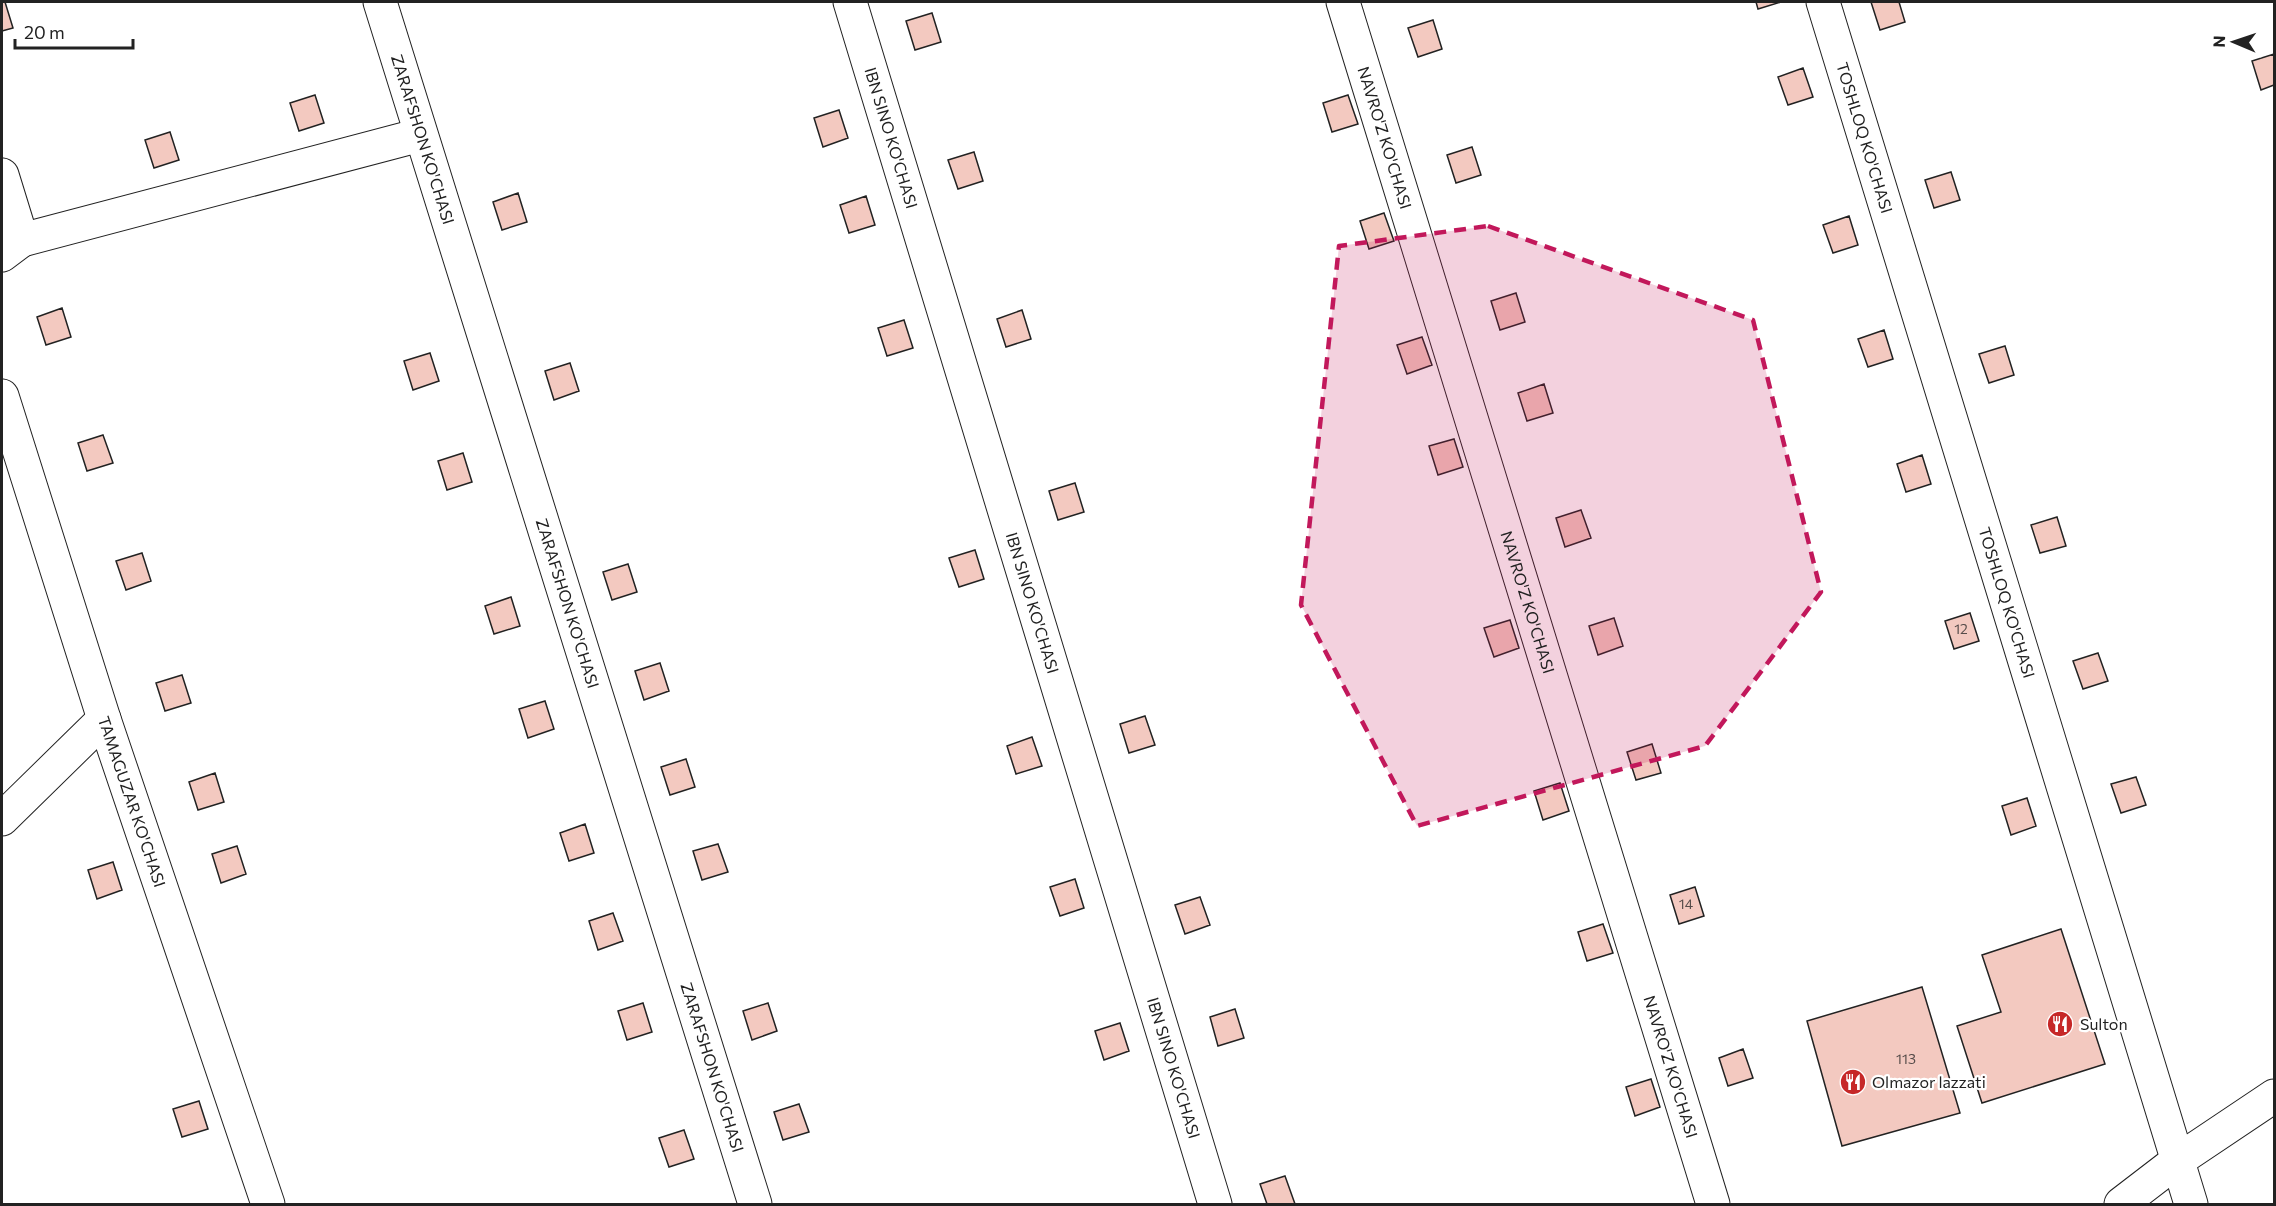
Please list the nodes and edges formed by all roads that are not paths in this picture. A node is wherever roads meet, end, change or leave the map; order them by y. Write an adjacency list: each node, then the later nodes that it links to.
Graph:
1 (380, 2): 5 (street, ZARAFSHON KO'CHASI)
2 (850, 2): 15 (street, IBN SINO KO'CHASI)
3 (1343, 2): 16 (street, NAVRO'Z KO'CHASI)
4 (1823, 2): 12 (street, TOSHLOQ KO'CHASI)
5 (420, 135): 7 (street); 14 (street, ZARAFSHON KO'CHASI)
6 (2, 175): 7 (street)
7 (12, 248)
8 (2, 396): 9 (street, TAMAGUZAR KO'CHASI)
9 (104, 719): 10 (street); 13 (street, TAMAGUZAR KO'CHASI)
10 (2, 819)
11 (2274, 1096): 12 (street)
12 (2177, 1161): 17 (street); 18 (street, TOSHLOQ KO'CHASI)
13 (268, 1204)
14 (755, 1204)
15 (1215, 1204)
16 (1713, 1204)
17 (2121, 1204)
18 (2191, 1204)

